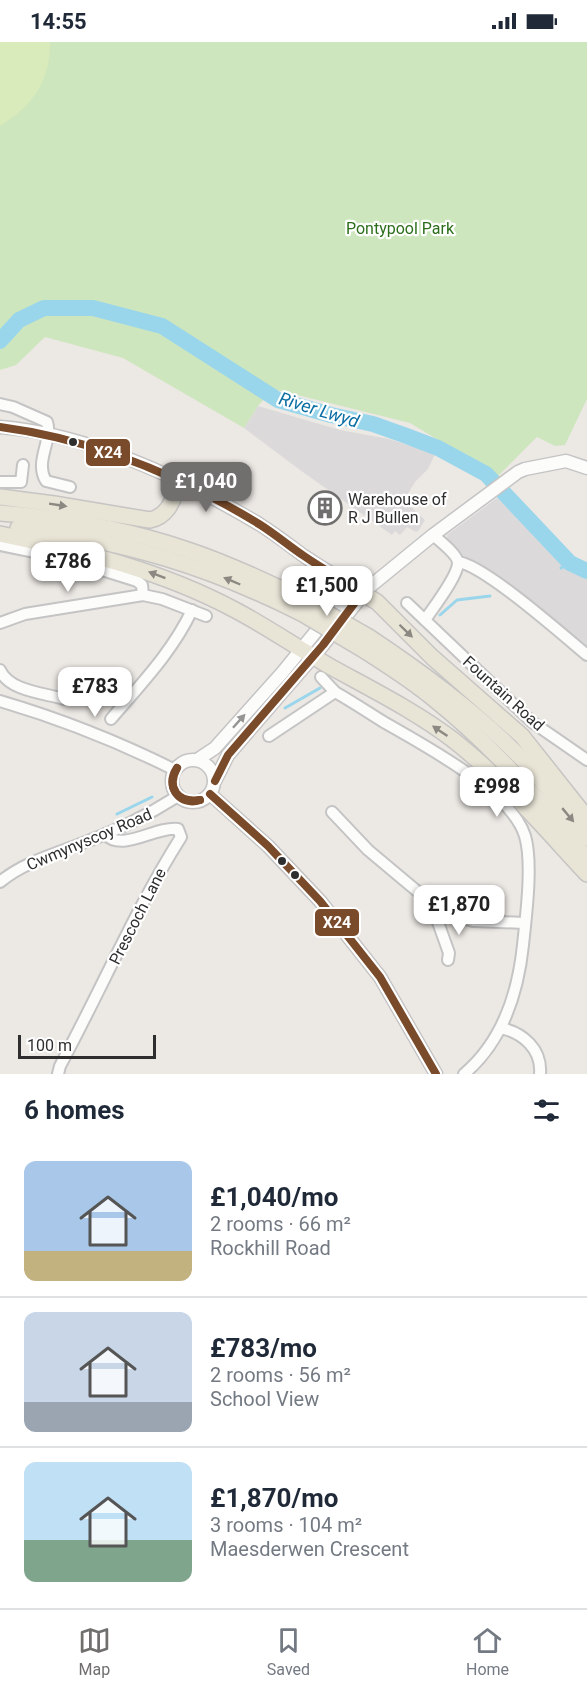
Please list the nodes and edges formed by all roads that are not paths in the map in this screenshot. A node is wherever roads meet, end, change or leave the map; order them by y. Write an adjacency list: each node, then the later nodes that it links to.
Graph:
1 (0, 404): 3 (street)
2 (0, 427): 3 (street)
3 (47, 435): 7 (street); 8 (street)
4 (23, 465): 6 (street)
5 (587, 468): 13 (street)
6 (0, 482)
7 (180, 482): 9 (main road, one-way to 7); 16 (street)
8 (70, 486)
9 (0, 497)
10 (0, 513): 19 (main road)
11 (0, 526): 19 (main road, one-way to 11)
12 (0, 534): 25 (main road, one-way to 12)
13 (433, 535): 15 (street); 16 (street)
14 (0, 545): 17 (street)
15 (458, 562): 22 (street); 26 (street)
16 (362, 593): 25 (street); 41 (main road, one-way to 41)
17 (143, 595): 20 (street); 23 (street)
18 (407, 603): 22 (street, Fountain Road)
19 (306, 608): 24 (main road, bridge)
20 (192, 610): 21 (street); 32 (street)
21 (206, 616)
22 (425, 620): 35 (street, Fountain Road)
23 (0, 623)
24 (365, 643): 43 (main road, one-way to 43); 44 (main road)
25 (307, 653): 34 (street, one-way to 25); 37 (street); 45 (main road, one-way to 25)
26 (587, 655)
27 (0, 670): 30 (street)
28 (321, 677): 29 (street)
29 (335, 692): 33 (street); 48 (street)
30 (64, 699)
31 (0, 701): 36 (street)
32 (111, 719)
33 (269, 736)
34 (197, 760): 36 (street); 37 (street)
35 (587, 760)
36 (175, 770): 39 (street)
37 (215, 781): 38 (street)
38 (210, 794): 39 (street); 52 (street)
39 (178, 796): 42 (street, Cwmynyscoy Road)
40 (332, 812): 47 (street)
41 (587, 818)
42 (105, 834): 46 (street, Cwmynyscoy Road); 51 (street, Prescoch Lane)
43 (587, 838)
44 (587, 859)
45 (587, 874)
46 (0, 882)
47 (436, 907): 48 (street); 49 (street)
48 (525, 923): 50 (street)
49 (448, 960)
50 (501, 1028): 53 (street); 54 (street)
51 (58, 1074)
52 (436, 1074)
53 (464, 1074)
54 (540, 1074)

